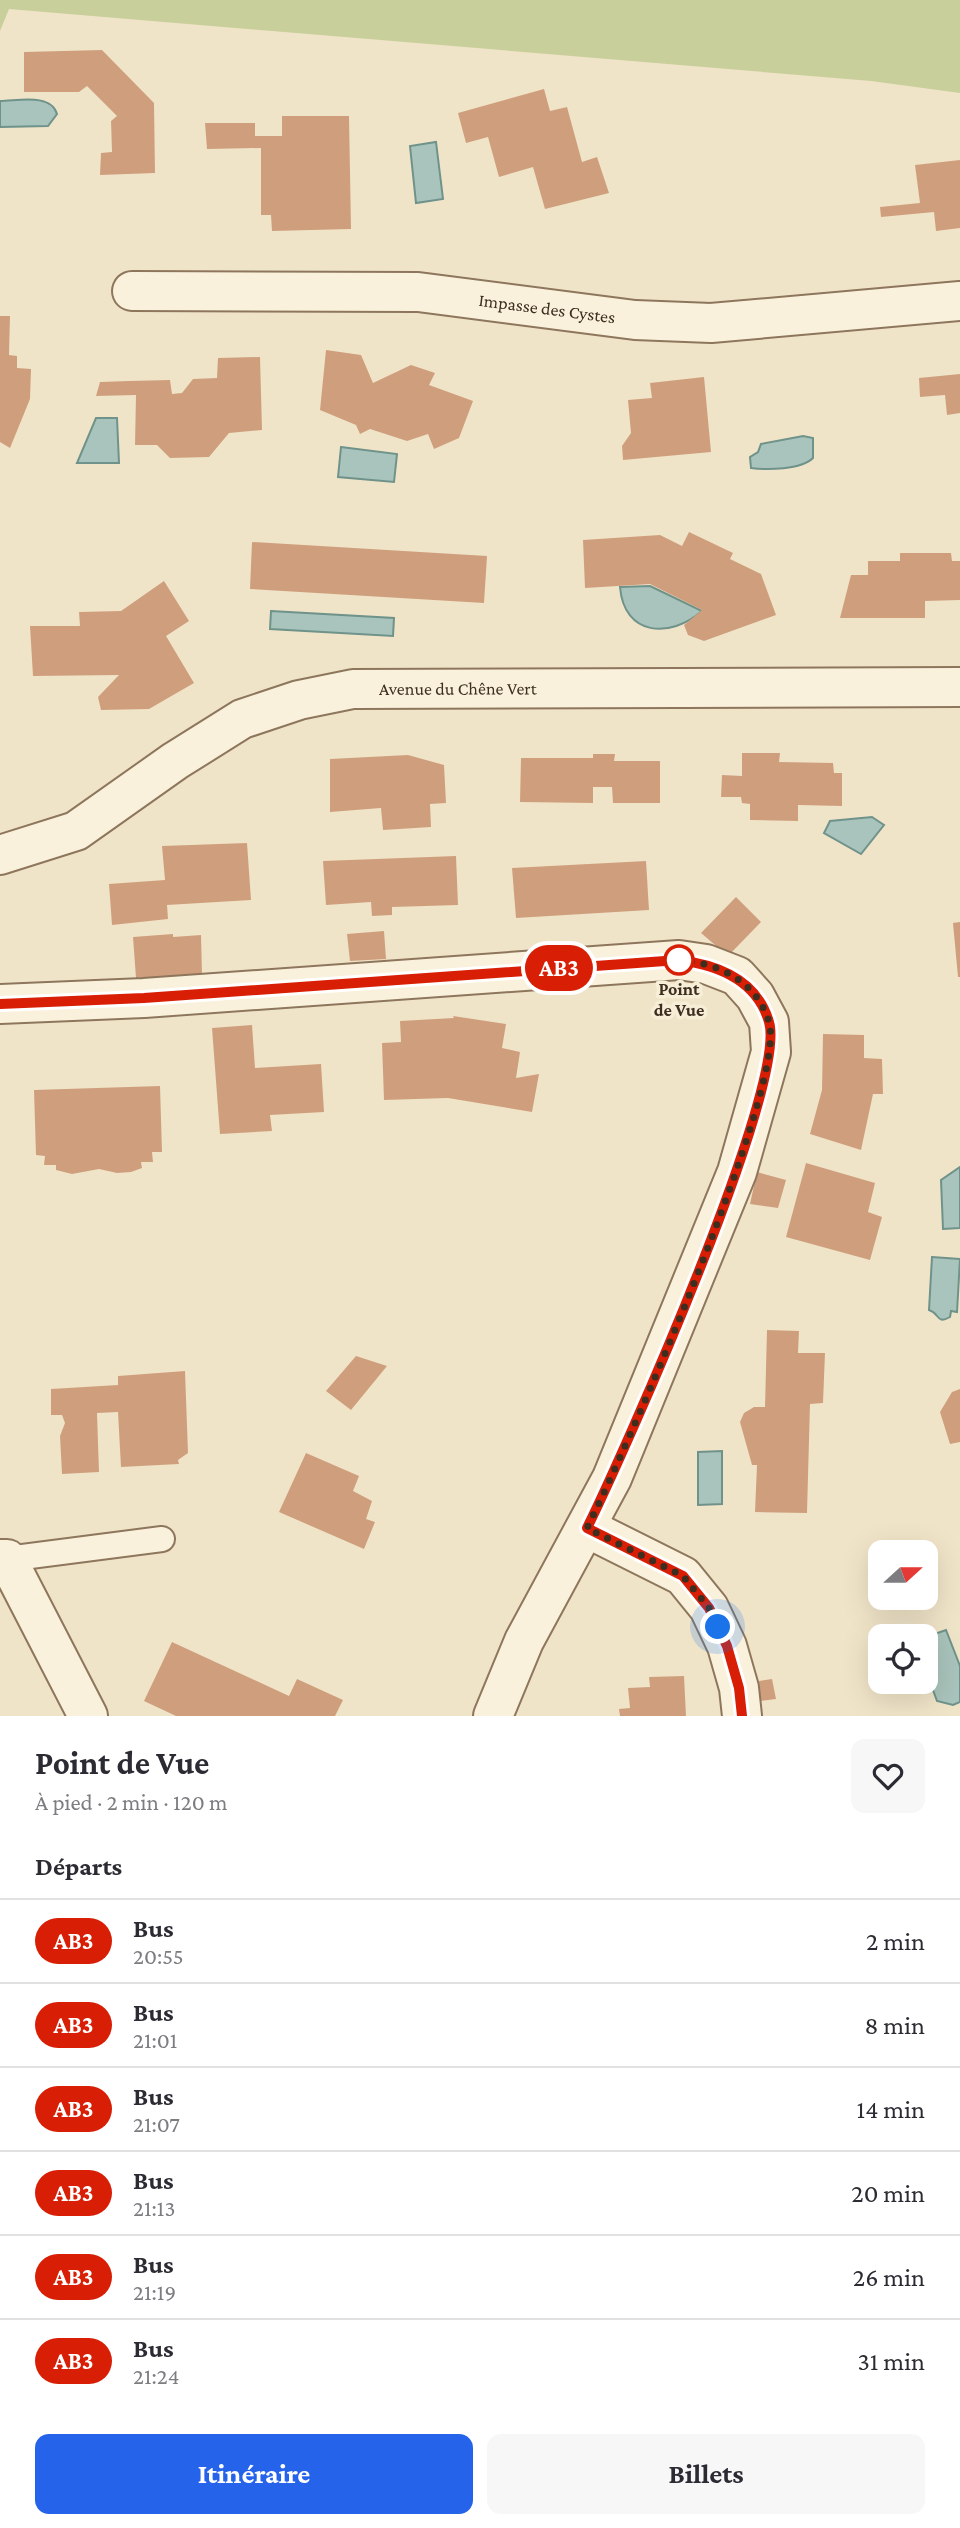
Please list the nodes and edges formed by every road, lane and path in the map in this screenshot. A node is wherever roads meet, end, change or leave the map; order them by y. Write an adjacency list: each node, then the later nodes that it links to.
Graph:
1 (132, 292): 2 (street, Impasse des Cystes)
2 (960, 301)
3 (960, 687): 4 (street, Avenue du Chêne Vert)
4 (0, 855)
5 (0, 1004): 6 (street)
6 (587, 1528): 10 (street); 11 (street)
7 (162, 1539): 8 (lane)
8 (4, 1559): 9 (street)
9 (88, 1716)
10 (492, 1716)
11 (742, 1716)

